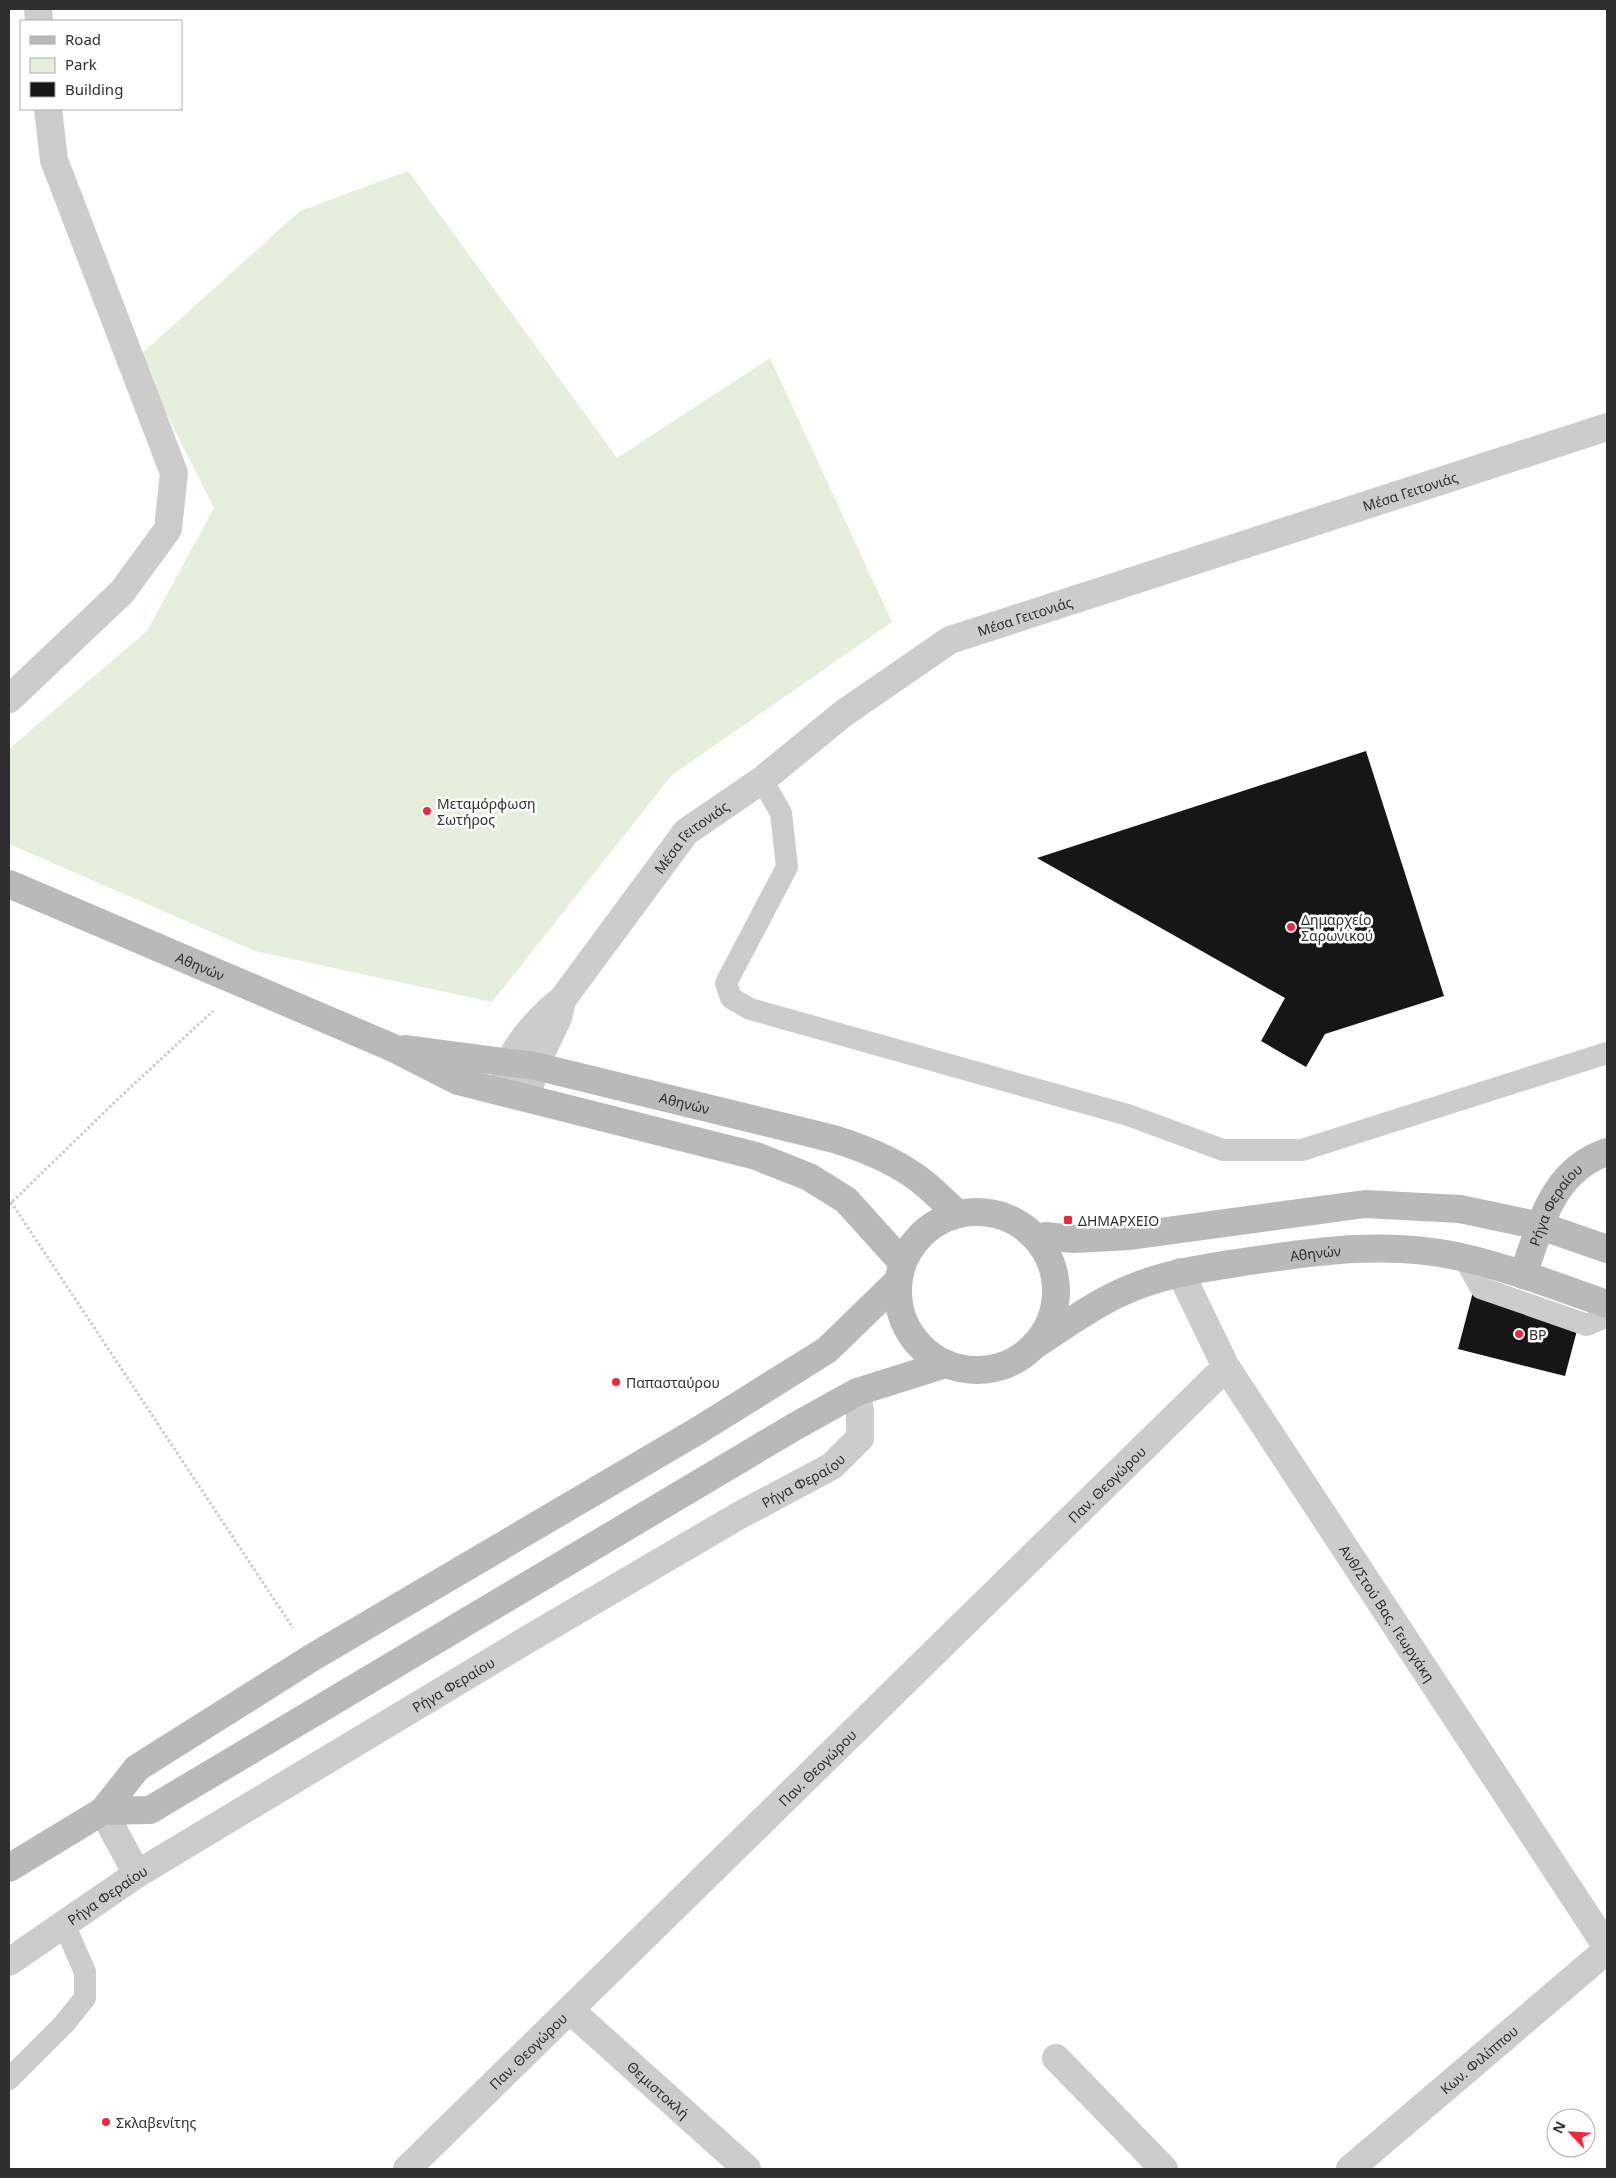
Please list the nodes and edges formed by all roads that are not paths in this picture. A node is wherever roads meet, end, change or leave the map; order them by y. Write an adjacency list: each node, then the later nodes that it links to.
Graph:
1 (48, 110): 3 (street)
2 (1607, 427): 4 (street, Μέσα Γειτονιάς)
3 (9, 699)
4 (762, 780): 7 (lane); 8 (street, Μέσα Γειτονιάς)
5 (9, 884): 6 (main road, Αθηνών)
6 (390, 1047): 8 (main road, Αθηνών); 9 (main road, Αθηνών)
7 (1607, 1053)
8 (522, 1064): 9 (street, Μέσα Γειτονιάς); 11 (main road, Αθηνών)
9 (514, 1095): 16 (main road, Αθηνών)
10 (1607, 1152): 12 (main road, Ρήγα Φεραίου)
11 (957, 1214): 13 (main road); 16 (main road)
12 (1541, 1226): 13 (main road); 14 (main road); 18 (main road, Ρήγα Φεραίου)
13 (1037, 1238): 21 (main road)
14 (1607, 1249)
15 (1464, 1258): 17 (main road, Αθηνών); 18 (main road, Αθηνών); 20 (lane)
16 (900, 1272): 22 (main road); 25 (main road)
17 (1180, 1272): 21 (main road, Αθηνών); 23 (street, Ανθ/Στού Βας. Γεωργάκη)
18 (1523, 1276): 19 (main road, Αθηνών)
19 (1607, 1304)
20 (1607, 1316)
21 (1035, 1346): 22 (main road)
22 (946, 1364): 24 (main road)
23 (1226, 1367): 29 (street, Ανθ/Στού Βας. Γεωργάκη); 31 (street, Παν. Θεογώρου)
24 (857, 1392): 25 (main road); 27 (street, Ρήγα Φεραίου)
25 (103, 1811): 26 (main road); 27 (street)
26 (9, 1868)
27 (137, 1874): 28 (street, Ρήγα Φεραίου)
28 (64, 1924): 30 (street, Ρήγα Φεραίου); 33 (lane)
29 (1607, 1948): 37 (street, Κων. Φιλίππου)
30 (9, 1962)
31 (570, 2010): 34 (street, Παν. Θεογώρου); 35 (street, Θεμιστοκλή)
32 (1056, 2058): 36 (street)
33 (9, 2079)
34 (407, 2169)
35 (747, 2169)
36 (1164, 2169)
37 (1350, 2169)

